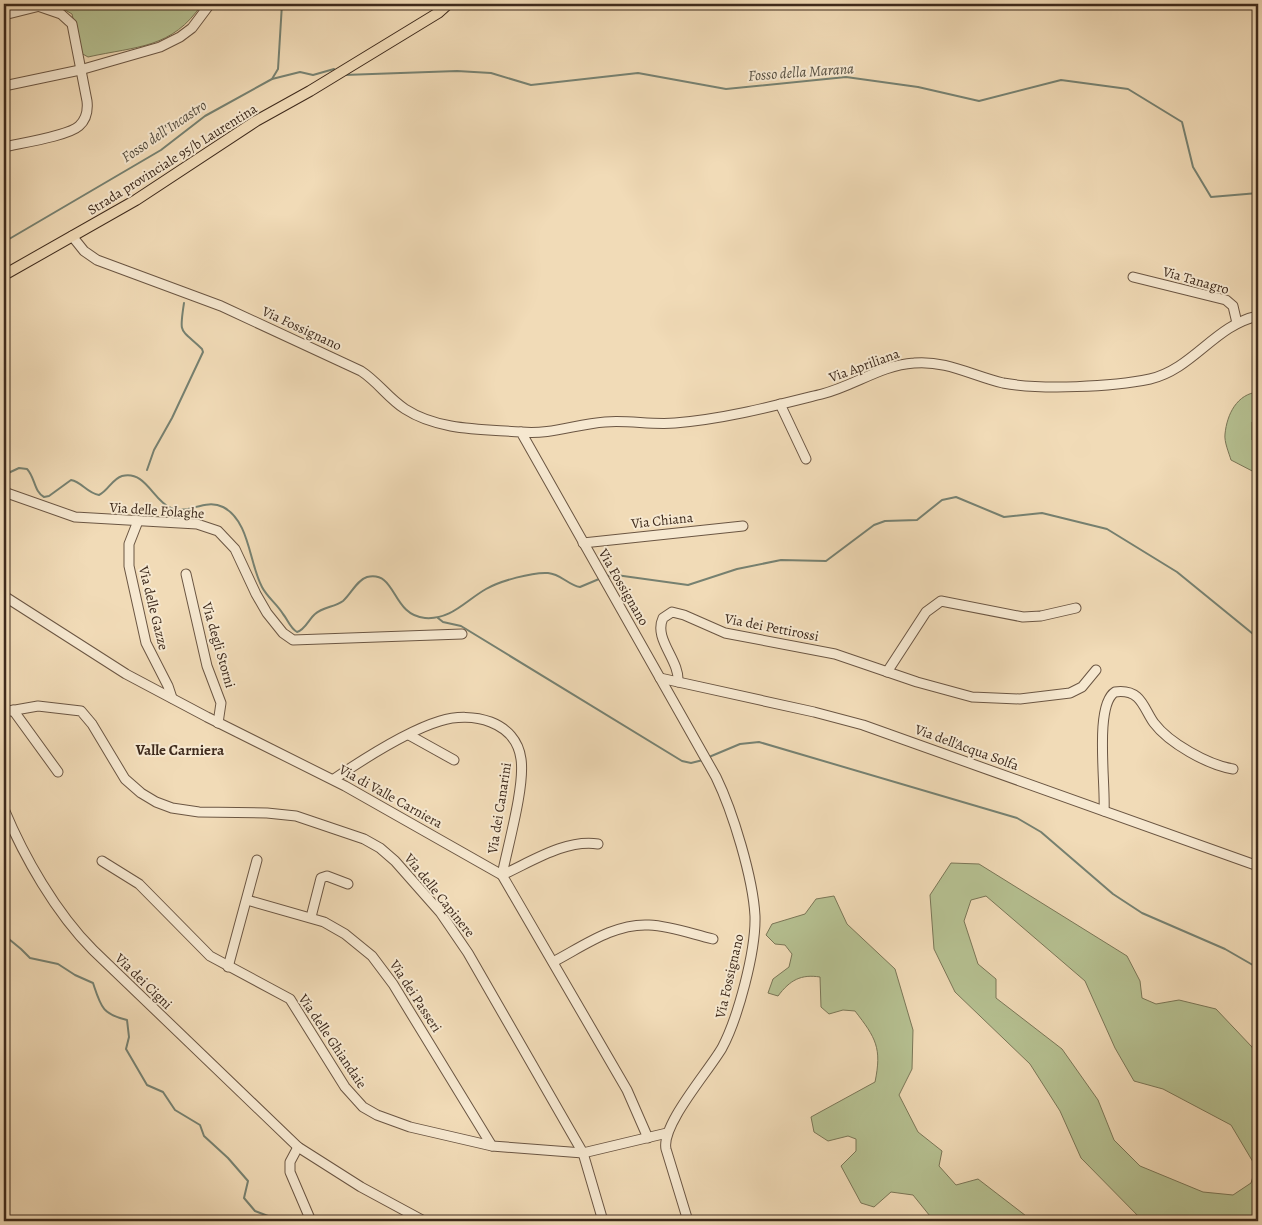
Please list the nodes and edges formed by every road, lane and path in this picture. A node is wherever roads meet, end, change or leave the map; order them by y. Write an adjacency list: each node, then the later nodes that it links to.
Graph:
1 (210, 4): 5 (street)
2 (448, 4): 8 (main road, Strada provinciale 95/b Laurentina)
3 (36, 5): 4 (street); 5 (street)
4 (4, 15)
5 (80, 70): 6 (street); 7 (street)
6 (4, 86)
7 (4, 147)
8 (72, 236): 9 (main road, Strada provinciale 95/b Laurentina); 14 (street, Via Fossignano)
9 (4, 275)
10 (1133, 277): 12 (street, Via Tanagro)
11 (1258, 316): 12 (street, Via Apriliana)
12 (1237, 323): 13 (street, Via Apriliana)
13 (780, 404): 14 (street, Via Apriliana); 15 (street)
14 (522, 432): 19 (street, Via Fossignano)
15 (806, 459)
16 (4, 492): 17 (street, Via delle Folaghe)
17 (138, 521): 23 (street, Via delle Folaghe); 28 (street, Via delle Gazze)
18 (743, 526): 19 (street, Via Chiana)
19 (584, 543): 26 (street, Via Fossignano)
20 (186, 574): 31 (street, Via degli Storni)
21 (4, 596): 28 (street, Via di Valle Carniera)
22 (1076, 608): 25 (street)
23 (462, 634)
24 (1096, 670): 25 (street, Via dei Pettirossi)
25 (887, 672): 27 (street, Via dei Pettirossi)
26 (660, 678): 27 (street, Via dell'Acqua Solfa); 50 (street, Via Fossignano)
27 (678, 682): 38 (street, Via dell'Acqua Solfa)
28 (172, 698): 31 (street, Via di Valle Carniera)
29 (13, 710): 30 (street, Via delle Capinere); 35 (street); 54 (street, Via delle Capinere)
30 (4, 712)
31 (218, 723): 36 (street, Via di Valle Carniera)
32 (409, 735): 33 (street); 36 (street, Via dei Canarini); 43 (street, Via dei Canarini)
33 (454, 760)
34 (1233, 768): 38 (street)
35 (58, 772)
36 (334, 780): 43 (street, Via di Valle Carniera)
37 (4, 809): 52 (street, Via dei Cigni)
38 (1104, 811): 42 (street, Via dell'Acqua Solfa)
39 (598, 844): 43 (street)
40 (257, 860): 45 (street)
41 (102, 861): 49 (street, Via delle Ghiandaie)
42 (1258, 866)
43 (502, 875): 48 (street)
44 (348, 884): 46 (street)
45 (247, 900): 46 (street, Via dei Passeri); 49 (street)
46 (311, 917): 53 (street, Via dei Passeri)
47 (713, 939): 48 (street)
48 (553, 962): 51 (street)
49 (228, 967): 53 (street, Via delle Ghiandaie)
50 (666, 1134): 51 (street, Via delle Ghiandaie); 58 (street)
51 (648, 1138): 54 (street, Via delle Ghiandaie)
52 (298, 1146): 55 (street); 56 (street, Via dei Cigni)
53 (492, 1146): 54 (street, Via delle Ghiandaie)
54 (583, 1153): 57 (street, Via delle Capinere)
55 (311, 1221)
56 (424, 1221)
57 (604, 1221)
58 (688, 1221)

